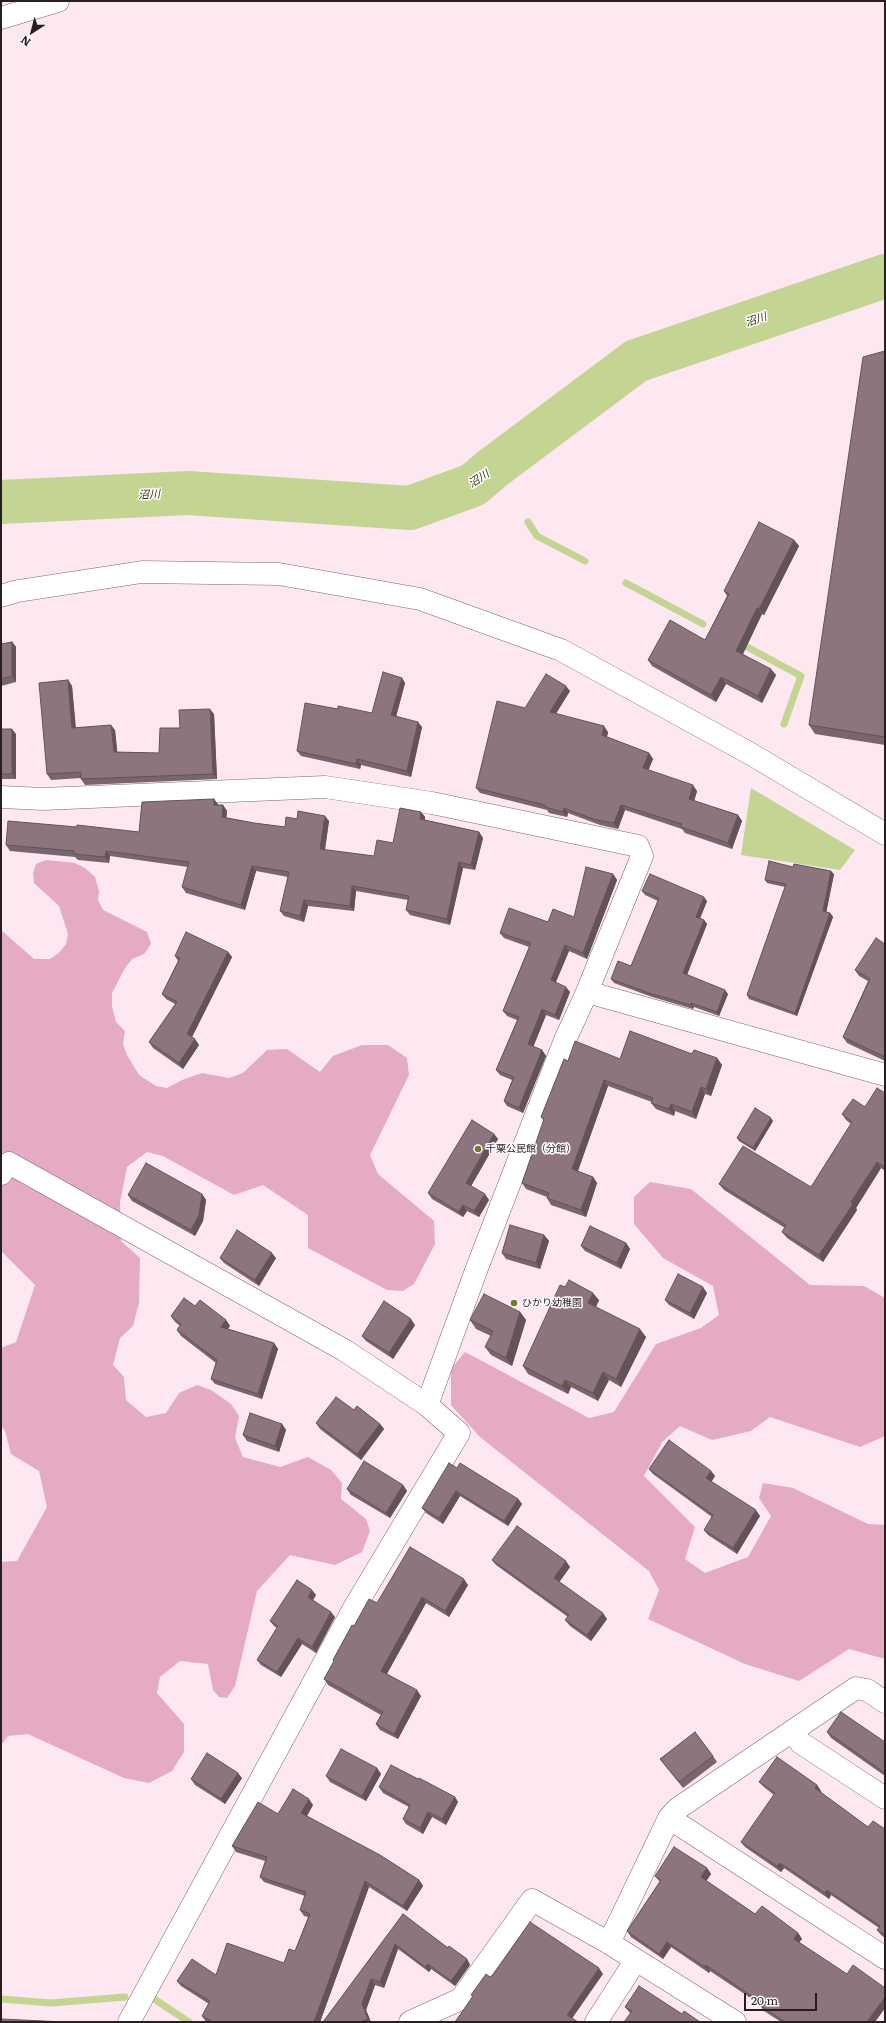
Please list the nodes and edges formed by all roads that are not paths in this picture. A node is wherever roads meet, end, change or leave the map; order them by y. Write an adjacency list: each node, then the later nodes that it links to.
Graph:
1 (58, 1): 2 (street)
2 (1, 18)
3 (1, 596): 5 (street)
4 (1, 797): 6 (street)
5 (885, 834)
6 (587, 992): 7 (street); 9 (street)
7 (885, 1075)
8 (4, 1163): 9 (street)
9 (427, 1405): 17 (street)
10 (885, 1702): 11 (street)
11 (792, 1732): 12 (street); 13 (street)
12 (885, 1798)
13 (669, 1818): 14 (street); 15 (street)
14 (609, 1943): 16 (street); 18 (street)
15 (885, 1958)
16 (636, 1960): 19 (street); 20 (street)
17 (129, 2022)
18 (410, 2022)
19 (596, 2022)
20 (735, 2022)

